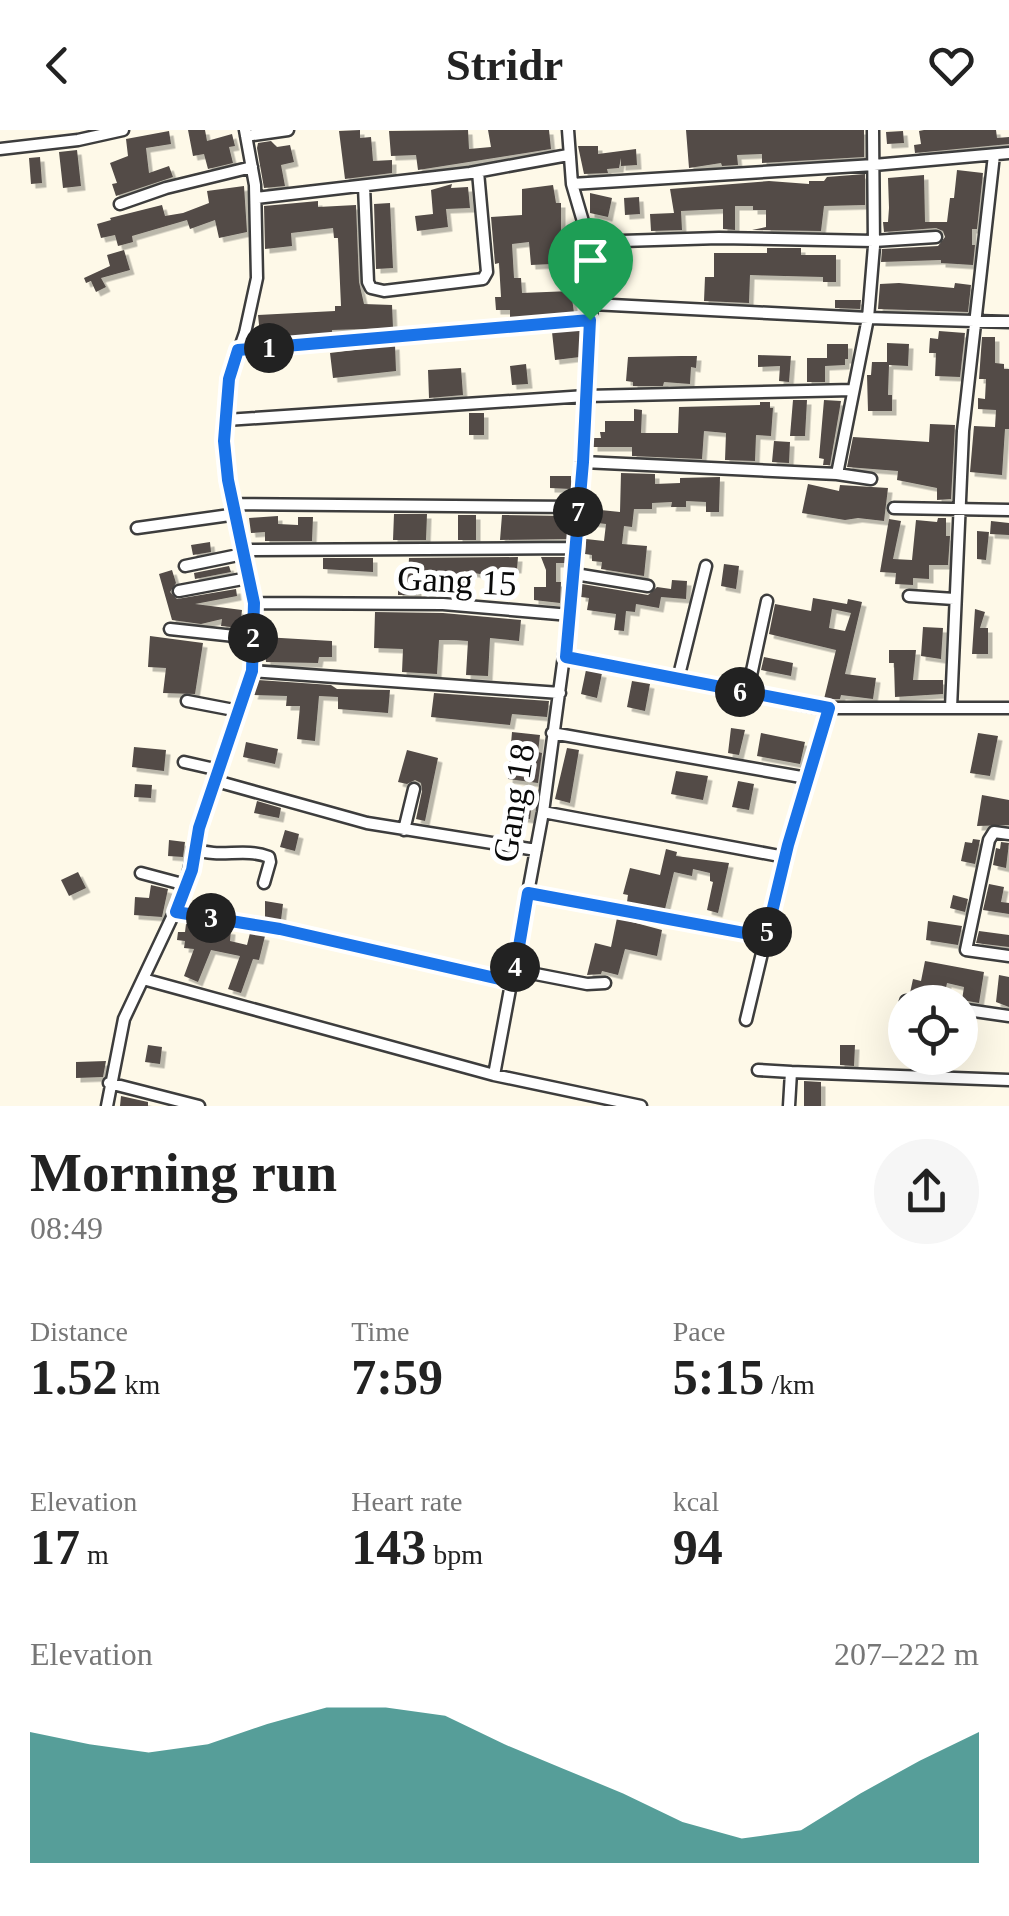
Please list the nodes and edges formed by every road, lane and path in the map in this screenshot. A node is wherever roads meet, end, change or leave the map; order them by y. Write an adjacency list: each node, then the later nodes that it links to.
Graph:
1 (124, 130): 6 (street)
2 (288, 130): 5 (street)
3 (568, 130): 8 (street, Gang 18)
4 (873, 130): 10 (street)
5 (246, 133): 11 (street)
6 (0, 150)
7 (1009, 152): 9 (street)
8 (568, 155): 12 (street); 13 (street, Gang 18)
9 (994, 155): 10 (street); 23 (street)
10 (874, 165): 13 (street); 18 (street)
11 (252, 167): 15 (street); 16 (street)
12 (478, 172): 14 (street); 14 (street)
13 (572, 184): 19 (street, Gang 18)
14 (364, 186): 15 (street)
15 (256, 198): 25 (street)
16 (120, 204)
17 (936, 236): 18 (street)
18 (874, 241): 19 (street); 21 (street)
19 (589, 242): 20 (street, Gang 18)
20 (592, 304): 21 (street); 22 (street, Gang 18)
21 (868, 318): 23 (street); 26 (street)
22 (590, 320): 25 (street); 27 (street, Gang 18)
23 (977, 320): 24 (street); 34 (street)
24 (1009, 322)
25 (238, 350): 28 (street)
26 (853, 390): 27 (street); 30 (street)
27 (586, 396): 28 (street); 29 (street, Gang 18)
28 (226, 420): 35 (street)
29 (583, 462): 30 (street); 32 (street, Gang 18)
30 (837, 474): 31 (street)
31 (870, 479)
32 (578, 507): 35 (street); 38 (street, Gang 18)
33 (894, 508): 34 (street)
34 (958, 508): 36 (street); 47 (street)
35 (236, 509): 37 (street); 39 (street)
36 (1009, 510)
37 (137, 528)
38 (576, 548): 39 (street); 42 (street, Gang 18)
39 (243, 552): 40 (street); 43 (street)
40 (185, 566)
41 (706, 566): 55 (street)
42 (574, 574): 44 (street); 50 (street, Gang 18)
43 (248, 578): 45 (street); 49 (street)
44 (648, 586)
45 (179, 591)
46 (910, 596): 47 (street)
47 (954, 599): 60 (street)
48 (766, 601): 57 (street)
49 (254, 603): 50 (street, Gang 15); 52 (street)
50 (570, 615): 53 (street, Gang 18)
51 (170, 629): 52 (street)
52 (253, 638): 54 (street)
53 (566, 657): 55 (street); 56 (street, Gang 18)
54 (252, 671): 56 (street); 62 (street)
55 (678, 680): 57 (street)
56 (560, 693): 63 (street, Gang 18)
57 (747, 694): 59 (street)
58 (187, 701): 62 (street)
59 (829, 708): 60 (street); 66 (street)
60 (951, 708): 61 (street)
61 (1009, 708)
62 (239, 711): 65 (street)
63 (552, 733): 66 (street); 68 (street, Gang 18)
64 (184, 762): 65 (street)
65 (217, 776): 69 (street); 71 (street)
66 (807, 778): 73 (street)
67 (414, 789): 69 (street)
68 (544, 812): 72 (street, Gang 18); 73 (street)
69 (404, 830): 72 (street)
70 (1009, 834): 80 (street)
71 (194, 849): 75 (street); 76 (street)
72 (536, 850): 77 (street, Gang 18)
73 (785, 857): 79 (street)
74 (141, 873): 76 (street)
75 (264, 883)
76 (186, 885): 78 (street)
77 (528, 893): 79 (street); 81 (street, Gang 18)
78 (176, 912): 81 (street); 82 (street)
79 (766, 937): 86 (street)
80 (1009, 956)
81 (514, 976): 83 (street); 89 (street, Gang 18)
82 (144, 978): 89 (street); 91 (street)
83 (605, 983)
84 (978, 1012): 85 (street)
85 (1009, 1016)
86 (746, 1020)
87 (758, 1070): 88 (street)
88 (791, 1072): 90 (street); 95 (street)
89 (494, 1076): 94 (street)
90 (1009, 1080)
91 (109, 1084): 92 (street); 93 (street)
92 (106, 1106)
93 (199, 1106)
94 (641, 1106)
95 (789, 1106)

